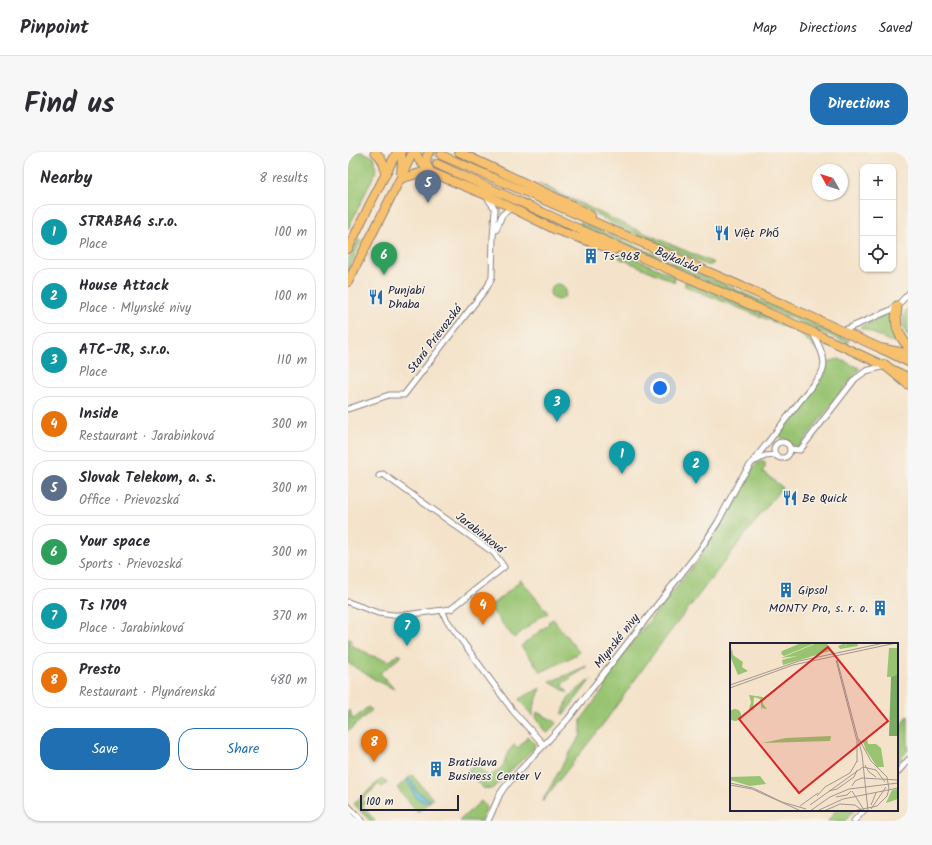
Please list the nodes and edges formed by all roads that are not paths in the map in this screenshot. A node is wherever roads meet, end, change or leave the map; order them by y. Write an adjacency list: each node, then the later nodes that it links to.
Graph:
1 (375, 152): 9 (main road)
2 (414, 152): 8 (main road); 10 (main road)
3 (429, 152): 8 (main road)
4 (459, 152): 13 (main road)
5 (399, 154): 9 (main road); 10 (main road)
6 (442, 155): 13 (main road, Bajkalská)
7 (437, 164): 16 (main road, Bajkalská)
8 (430, 172): 10 (main road); 11 (main road)
9 (385, 175): 15 (main road)
10 (400, 179): 17 (main road)
11 (486, 195): 12 (main road); 14 (street, Stará Prievozská)
12 (512, 207): 14 (street, Stará Prievozská); 16 (main road)
13 (628, 237): 20 (main road, Bajkalská)
14 (493, 238): 29 (street, Stará Prievozská)
15 (348, 249)
16 (627, 251): 21 (main road, Bajkalská)
17 (348, 282)
18 (908, 294): 19 (street)
19 (897, 306): 20 (street); 22 (highway)
20 (842, 331): 23 (main road, Bajkalská)
21 (812, 332): 26 (main road, Bajkalská); 30 (street, Mlynské nivy)
22 (908, 346)
23 (882, 349): 24 (highway); 25 (main road, Bajkalská)
24 (908, 354)
25 (908, 362)
26 (885, 365): 27 (main road, Bajkalská); 28 (highway); 33 (street)
27 (908, 377)
28 (908, 384)
29 (348, 409)
30 (777, 431): 31 (street); 32 (street, Mlynské nivy)
31 (776, 446): 32 (street); 33 (street); 34 (street)
32 (762, 448): 35 (street, Mlynské nivy)
33 (790, 449): 34 (street, Mlynské nivy)
34 (775, 454): 35 (street, Mlynské nivy)
35 (751, 464): 39 (street, Mlynské nivy)
36 (379, 476): 38 (street, Jarabinková)
37 (348, 602): 38 (street, Jarabinková)
38 (442, 610): 39 (street)
39 (544, 745): 45 (street, Mlynské nivy)
40 (908, 760): 41 (street)
41 (898, 772)
42 (348, 806): 44 (street)
43 (863, 811): 46 (street)
44 (362, 821)
45 (488, 821)
46 (854, 821)

